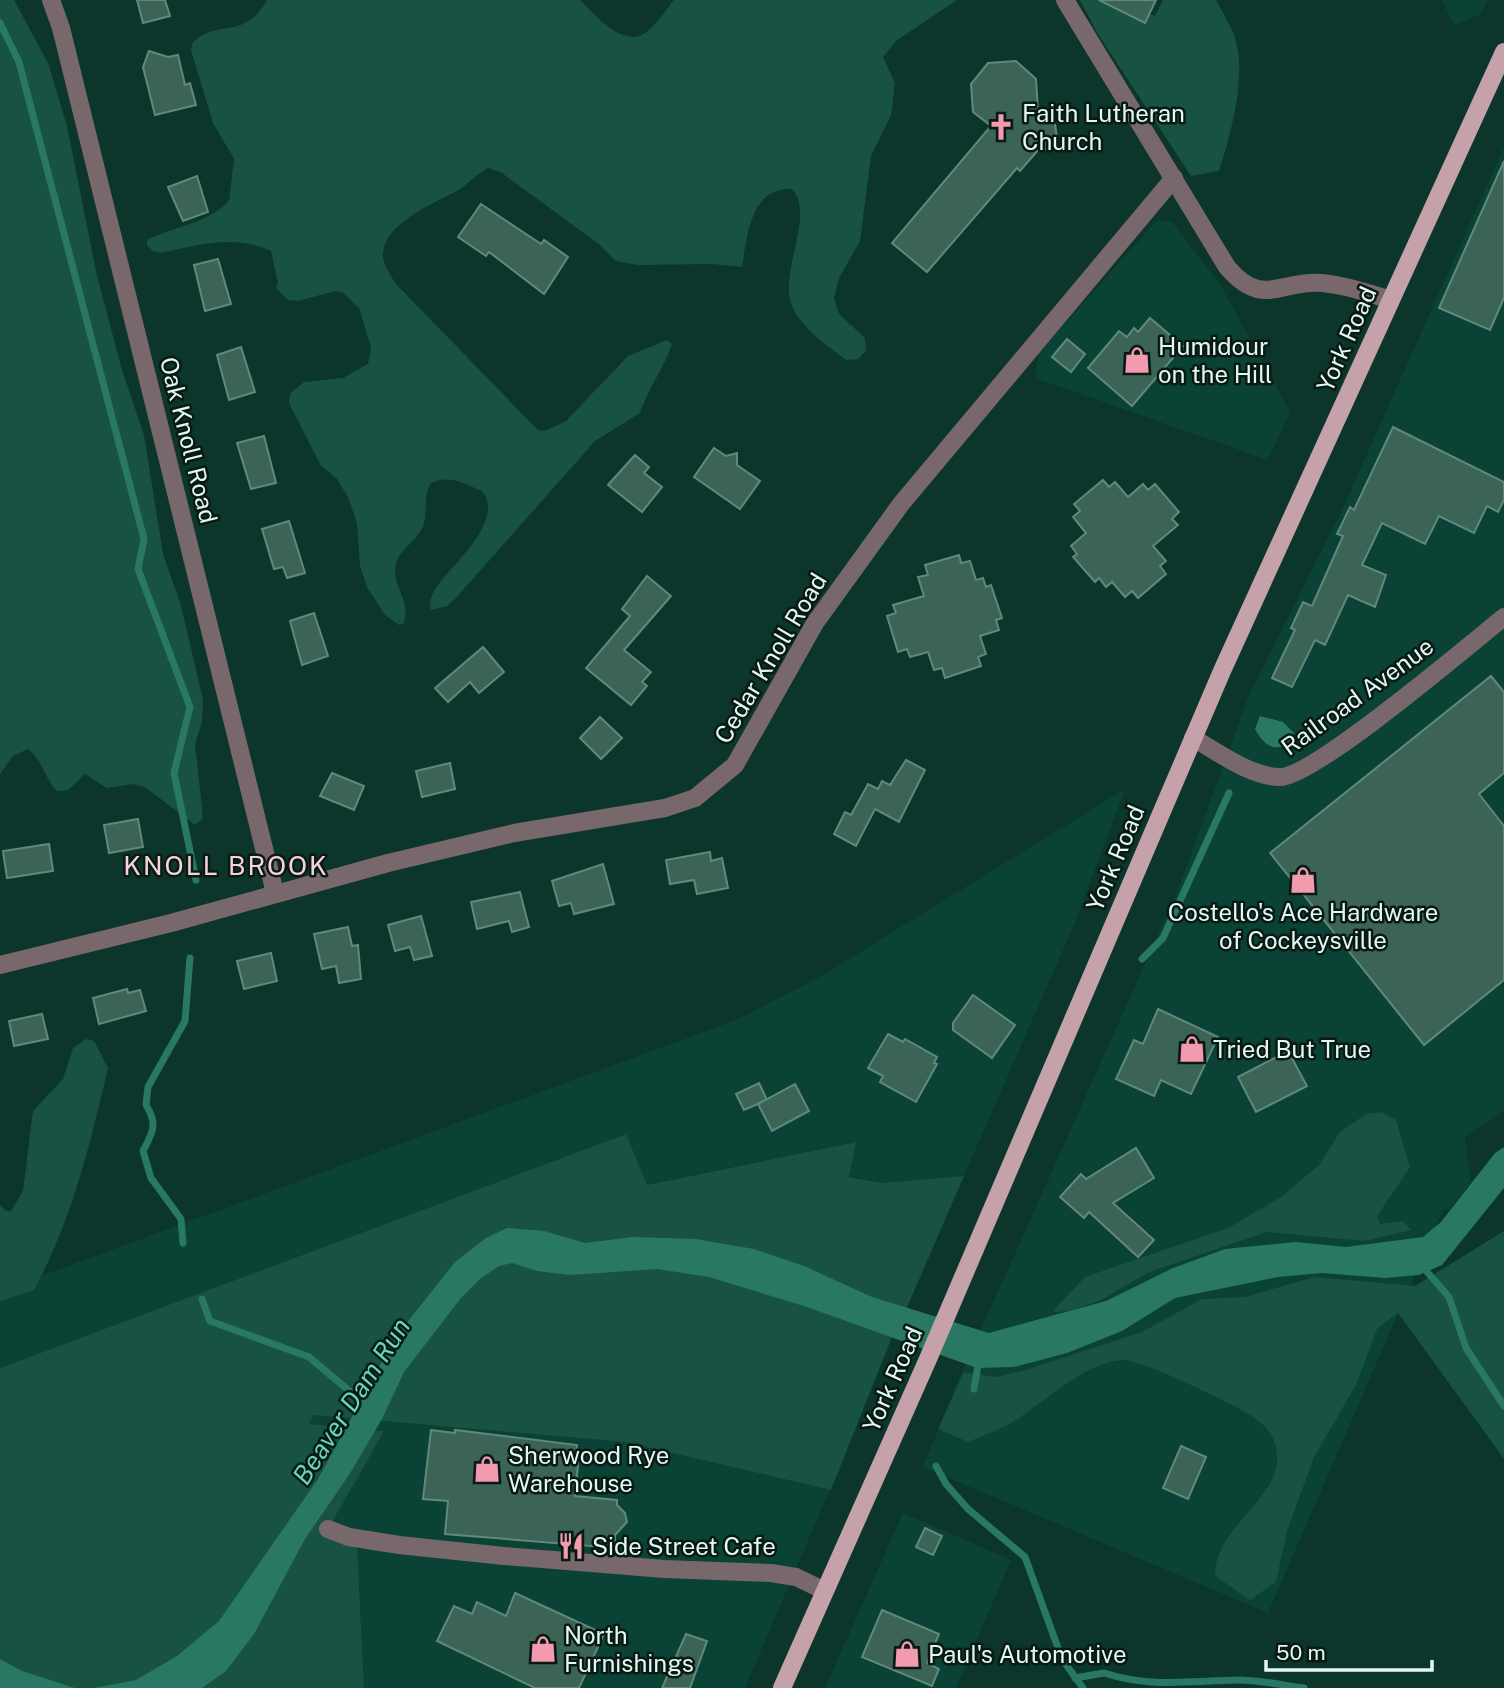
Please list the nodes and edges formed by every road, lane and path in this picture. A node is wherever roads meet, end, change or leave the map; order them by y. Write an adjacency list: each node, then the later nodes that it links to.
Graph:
1 (51, 0): 8 (street, Oak Knoll Road)
2 (1065, 0): 4 (street)
3 (1504, 52): 5 (main road, York Road)
4 (1174, 178): 5 (street); 8 (street, Cedar Knoll Road)
5 (1391, 300): 7 (main road, York Road)
6 (1504, 617): 7 (street, Railroad Avenue)
7 (1193, 738): 11 (main road, York Road)
8 (275, 893): 9 (street, Cedar Knoll Road)
9 (0, 965)
10 (328, 1529): 11 (street)
11 (825, 1591): 12 (main road, York Road)
12 (782, 1688)

